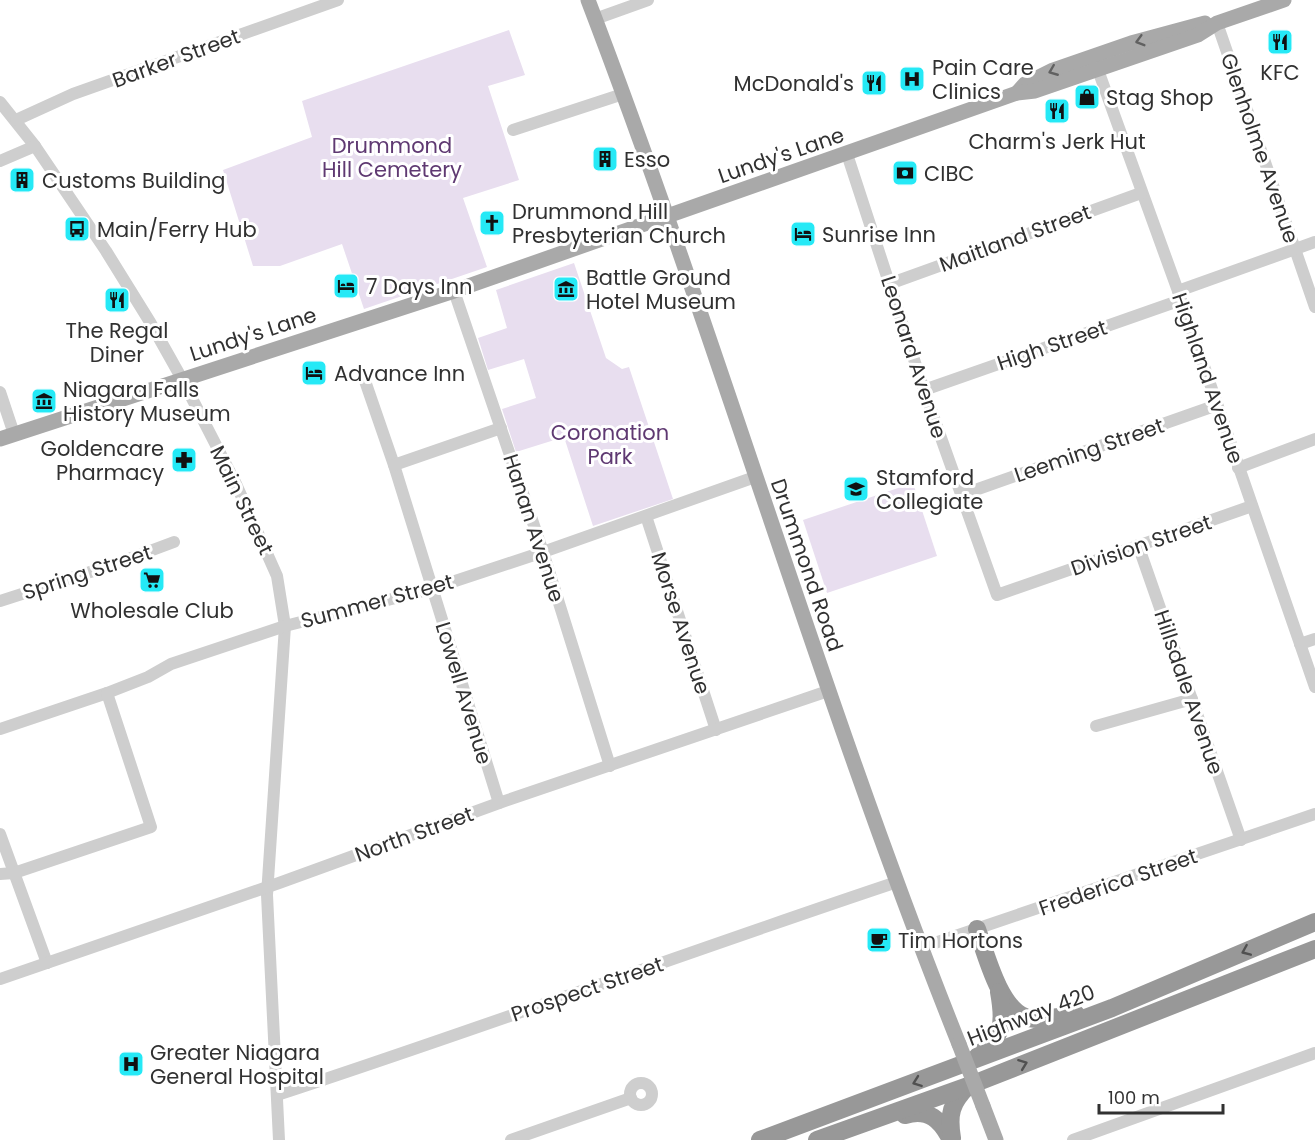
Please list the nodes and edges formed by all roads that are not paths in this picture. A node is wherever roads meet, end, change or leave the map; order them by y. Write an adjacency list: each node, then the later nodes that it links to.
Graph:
1 (338, 0): 11 (street, Barker Street)
2 (588, 0): 5 (main road, Drummond Road)
3 (648, 0): 5 (street)
4 (1279, 1): 6 (main road, Lundy's Lane)
5 (595, 19): 9 (main road, Drummond Road)
6 (1217, 23): 7 (main road, Lundy's Lane); 8 (main road, Lundy's Lane, one-way to 8); 19 (street, Glenholme Avenue)
7 (1098, 70): 8 (main road, Lundy's Lane); 16 (street, Highland Avenue)
8 (1017, 93): 14 (main road, Lundy's Lane)
9 (623, 94): 12 (street); 17 (main road, Drummond Road)
10 (0, 102): 11 (street, Main Street)
11 (16, 120): 13 (street, Main Street)
12 (513, 130)
13 (34, 146): 15 (street); 25 (street, Main Street)
14 (847, 154): 17 (main road, Lundy's Lane); 20 (street, Leonard Avenue)
15 (0, 161)
16 (1141, 193): 20 (street, Maitland Street); 22 (street, Highland Avenue)
17 (666, 216): 21 (main road, Lundy's Lane); 34 (main road, Drummond Road)
18 (1315, 242): 19 (street, High Street)
19 (1294, 249): 22 (street, High Street); 23 (street, Glenholme Avenue)
20 (889, 284): 26 (street, Leonard Avenue)
21 (454, 291): 25 (main road, Lundy's Lane); 29 (street, Hanan Avenue)
22 (1179, 295): 26 (street, High Street); 28 (street, Highland Avenue)
23 (1315, 307)
24 (364, 378): 32 (street, Lowell Avenue)
25 (182, 379): 30 (main road, Lundy's Lane); 44 (street, Main Street)
26 (924, 390): 35 (street, Leonard Avenue)
27 (0, 392): 30 (street)
28 (1217, 405): 33 (street, Highland Avenue); 35 (street, Leeming Street)
29 (501, 428): 32 (street); 40 (street, Hanan Avenue)
30 (7, 436)
31 (1315, 439): 33 (street)
32 (394, 465): 42 (street, Lowell Avenue)
33 (1238, 468): 36 (street, Highland Avenue)
34 (755, 477): 37 (street, Summer Street); 48 (main road, Drummond Road)
35 (961, 495): 41 (street, Leonard Avenue)
36 (1252, 506): 39 (street, Division Street); 46 (street, Highland Avenue)
37 (646, 516): 40 (street, Summer Street); 53 (street, Morse Avenue)
38 (174, 542): 43 (street, Spring Street)
39 (1138, 545): 41 (street, Division Street); 50 (street, Hillsdale Avenue)
40 (543, 552): 42 (street, Summer Street); 54 (street, Hanan Avenue)
41 (1029, 585)
42 (431, 589): 44 (street, Summer Street); 55 (street, Lowell Avenue)
43 (0, 601)
44 (285, 626): 49 (street, Summer Street); 62 (street, Main Street)
45 (1315, 639): 46 (street)
46 (1300, 644): 47 (street, Highland Avenue)
47 (1315, 687)
48 (828, 691): 53 (street, North Street); 61 (main road, Drummond Road)
49 (107, 693): 52 (street, Summer Street); 59 (street)
50 (1192, 699): 51 (street); 58 (street, Hillsdale Avenue)
51 (1096, 726)
52 (0, 729)
53 (716, 730): 54 (street, North Street)
54 (610, 766): 55 (street, North Street)
55 (499, 803): 62 (street, North Street)
56 (1315, 814): 58 (street, Frederica Street)
57 (0, 834): 59 (street)
58 (1241, 840): 64 (street, Frederica Street)
59 (14, 873): 60 (street); 67 (street)
60 (0, 874)
61 (897, 882): 65 (main road, Drummond Road); 74 (street, Prospect Street)
62 (268, 886): 67 (street, North Street); 74 (street, Main Street)
63 (1310, 924): 70 (highway, Highway 420, one-way to 70)
64 (977, 929): 65 (street, Frederica Street); 69 (highway)
65 (920, 948): 82 (main road, Drummond Road, bridge)
66 (1315, 949): 73 (highway, Highway 420, one-way to 66)
67 (46, 963): 68 (street, North Street)
68 (0, 979)
69 (997, 982): 70 (highway); 72 (highway)
70 (1112, 1008): 72 (highway, Highway 420)
71 (1315, 1053): 83 (street)
72 (971, 1062): 79 (highway, Highway 420, one-way to 79)
73 (968, 1086): 76 (highway, Highway 420); 81 (highway)
74 (277, 1095): 77 (street, Main Street)
75 (631, 1098): 78 (street)
76 (873, 1120): 80 (highway, Highway 420); 81 (highway)
77 (279, 1140)
78 (511, 1140)
79 (760, 1140)
80 (817, 1140)
81 (952, 1140)
82 (996, 1140)
83 (1073, 1140)

